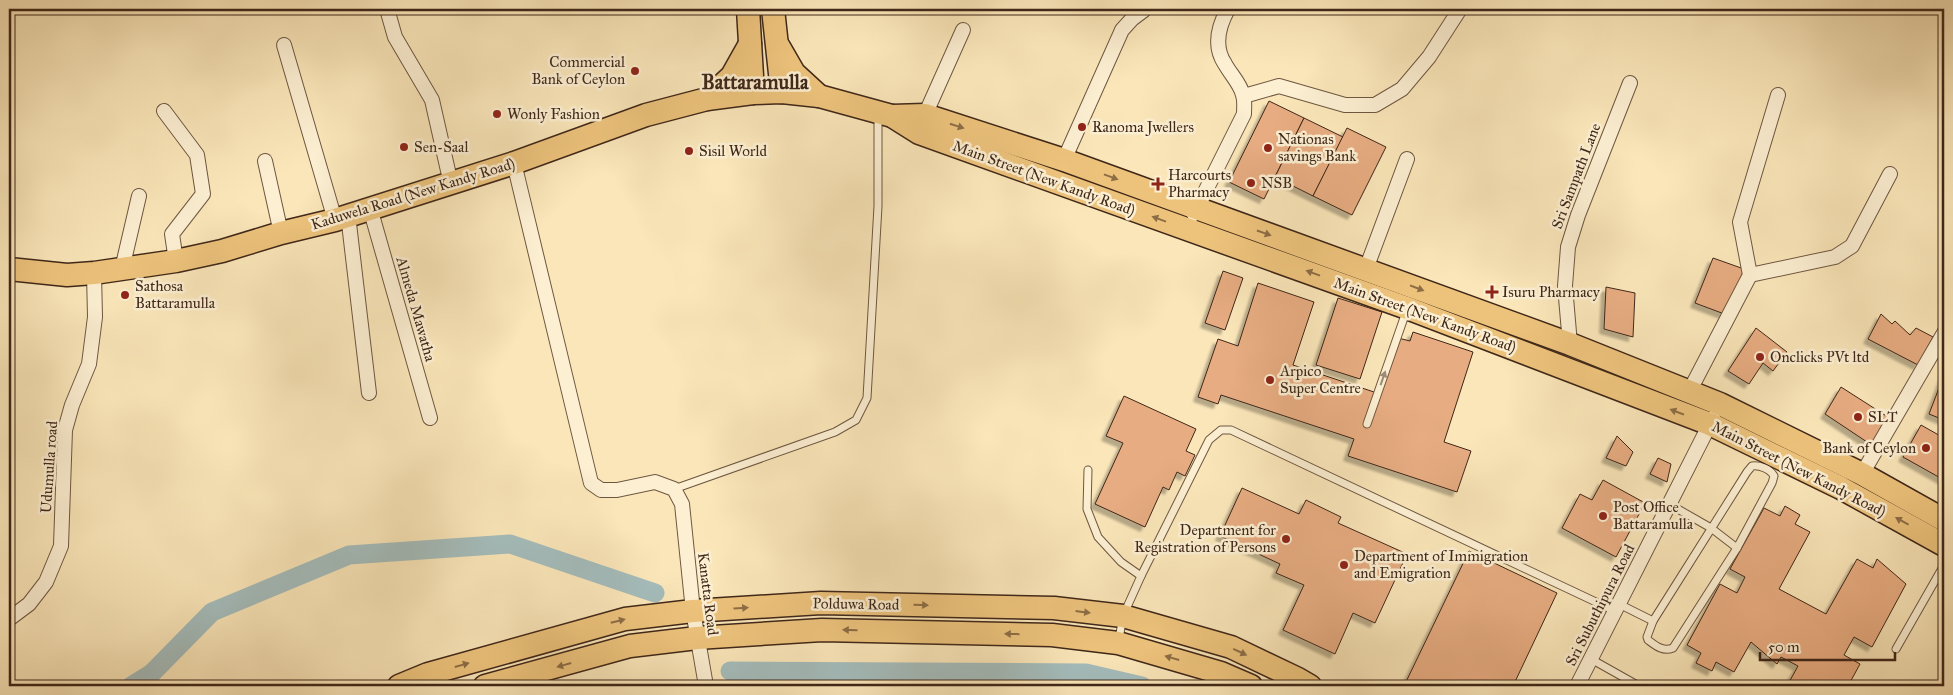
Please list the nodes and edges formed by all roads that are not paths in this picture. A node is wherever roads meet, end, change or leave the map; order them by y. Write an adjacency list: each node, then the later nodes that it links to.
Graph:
1 (387, 9): 26 (street)
2 (748, 9): 9 (main road)
3 (773, 9): 8 (main road)
4 (1228, 9): 15 (street)
5 (1460, 9): 15 (street)
6 (1144, 10): 22 (street)
7 (963, 30): 20 (street)
8 (776, 42): 13 (main road); 14 (main road)
9 (750, 44): 12 (main road); 17 (main road)
10 (284, 45): 29 (street)
11 (1630, 83): 40 (street, Sri Sampath Lane)
12 (753, 92): 13 (main road, Kaduwela Road (New Kandy Road)); 17 (main road, Kaduwela Road (New Kandy Road))
13 (782, 92): 14 (main road, Main Street (New Kandy Road))
14 (819, 96): 19 (main road, Main Street (New Kandy Road))
15 (1244, 96): 30 (street)
16 (1778, 96): 37 (street)
17 (707, 99): 24 (main road, Kaduwela Road (New Kandy Road))
18 (164, 111): 32 (street)
19 (885, 114): 20 (main road, Main Street (New Kandy Road)); 30 (main road, Main Street (New Kandy Road), one-way to 19); 49 (lane)
20 (925, 115): 22 (main road, Main Street (New Kandy Road), one-way to 22)
21 (1407, 159): 34 (street)
22 (1064, 160): 30 (main road, Main Street (New Kandy Road), one-way to 30)
23 (265, 161): 31 (street)
24 (514, 163): 26 (main road, Kaduwela Road (New Kandy Road)); 49 (street)
25 (1890, 174): 37 (street)
26 (451, 184): 28 (main road, Kaduwela Road (New Kandy Road))
27 (139, 196): 33 (street)
28 (370, 208): 29 (main road, Kaduwela Road (New Kandy Road)); 44 (street, Almeda Mawatha)
29 (342, 218): 31 (main road, Kaduwela Road (New Kandy Road)); 41 (street)
30 (1192, 219): 34 (main road, Main Street (New Kandy Road), one-way to 34); 38 (main road, Main Street (New Kandy Road), one-way to 30)
31 (281, 233): 32 (main road, Kaduwela Road (New Kandy Road))
32 (176, 261): 33 (main road, Kaduwela Road (New Kandy Road))
33 (122, 269): 36 (main road, Kaduwela Road (New Kandy Road))
34 (1366, 269): 40 (main road, Main Street (New Kandy Road), one-way to 40)
35 (9, 270): 36 (main road, Kaduwela Road (New Kandy Road))
36 (94, 273): 60 (street, Udumulla road)
37 (1750, 275): 42 (street)
38 (1408, 308): 45 (lane, one-way to 38); 46 (main road, Main Street (New Kandy Road), one-way to 38)
39 (1944, 333): 48 (street)
40 (1570, 344): 42 (main road, Main Street (New Kandy Road))
41 (369, 392)
42 (1688, 392): 43 (main road, Main Street (New Kandy Road))
43 (1720, 404): 46 (street, Sri Subuthipura Road); 48 (main road, Main Street (New Kandy Road))
44 (430, 418)
45 (1367, 424)
46 (1710, 424): 50 (street, Sri Subuthipura Road); 53 (main road, Main Street (New Kandy Road), one-way to 46)
47 (1088, 470): 56 (lane)
48 (1862, 474): 51 (main road, Main Street (New Kandy Road))
49 (674, 489): 58 (street, Kanatta Road)
50 (1669, 504): 52 (lane); 57 (street, Sri Subuthipura Road)
51 (1944, 520)
52 (1711, 528): 54 (lane); 54 (lane); 61 (lane)
53 (1944, 545)
54 (1737, 548): 61 (lane)
55 (1944, 565): 64 (lane)
56 (1141, 576): 57 (lane); 59 (lane)
57 (1617, 607): 61 (lane); 65 (street, Sri Subuthipura Road)
58 (692, 612): 59 (main road, Polduwa Road, one-way to 59); 62 (street, Kanatta Road); 66 (main road, Polduwa Road, one-way to 58)
59 (1123, 616): 63 (lane); 70 (main road, Polduwa Road, one-way to 70)
60 (9, 620)
61 (1653, 621)
62 (697, 638): 63 (main road, Polduwa Road, one-way to 62); 67 (main road, Polduwa Road, one-way to 67); 68 (street, Kanatta Road)
63 (1118, 643): 69 (main road, Polduwa Road, one-way to 63)
64 (1896, 649)
65 (1591, 659): 71 (street, Sri Subuthipura Road); 72 (lane)
66 (399, 686)
67 (485, 686)
68 (706, 686)
69 (1250, 686)
70 (1310, 686)
71 (1577, 686)
72 (1639, 686)

